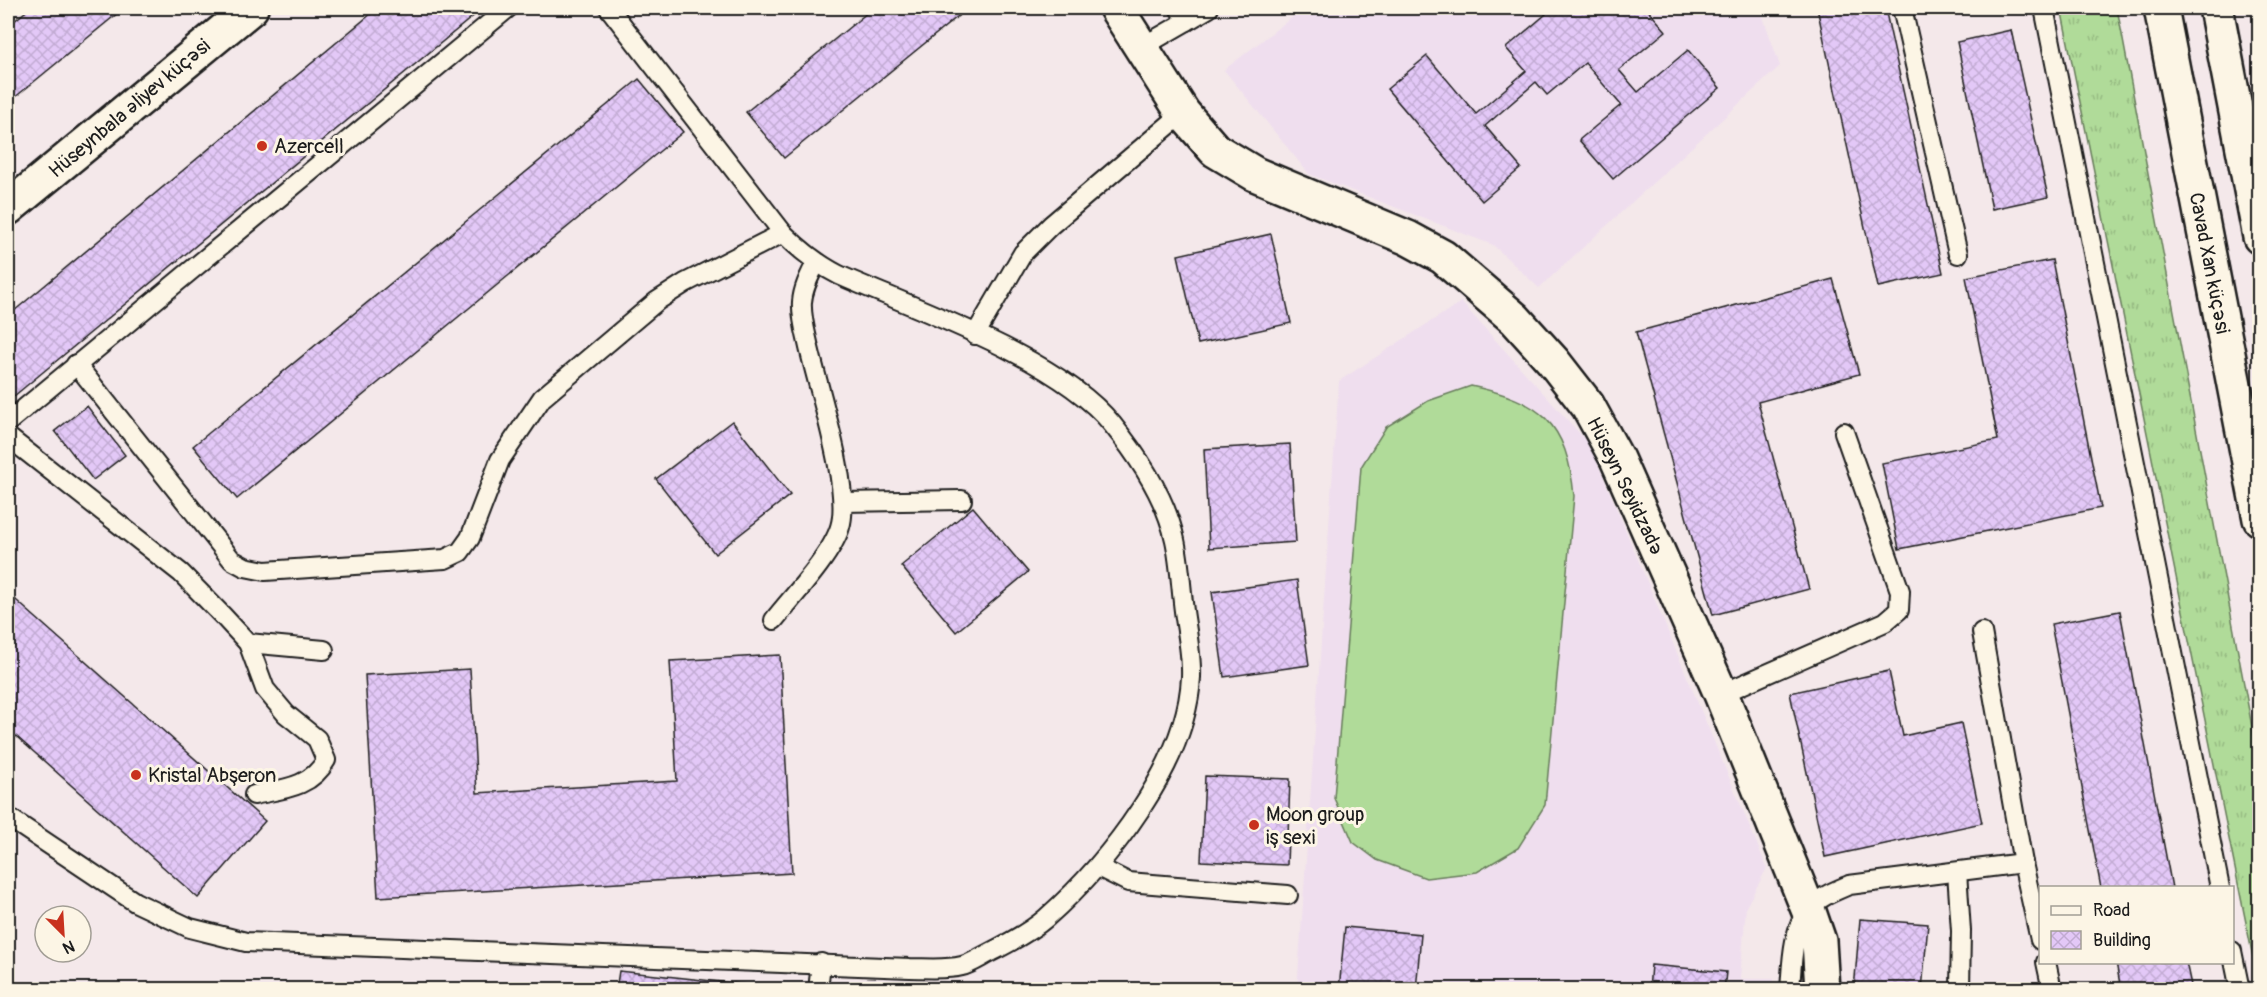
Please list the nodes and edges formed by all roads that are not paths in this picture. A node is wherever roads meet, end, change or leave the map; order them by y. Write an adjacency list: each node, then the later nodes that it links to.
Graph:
1 (251, 8): 13 (street, Hüseynbala Əliyev küçəsi)
2 (508, 8): 19 (lane)
3 (609, 8): 14 (lane)
4 (1116, 8): 11 (street, Hüseyn Seyidzadə)
5 (1209, 8): 10 (lane)
6 (1902, 8): 16 (lane)
7 (2044, 8): 36 (lane)
8 (2161, 8): 25 (street, Cavad Xan küçəsi)
9 (2216, 8): 15 (street)
10 (1183, 14): 11 (lane)
11 (1142, 47): 12 (street, Hüseyn Seyidzadə)
12 (1183, 113): 18 (lane); 30 (street, Hüseyn Seyidzadə)
13 (8, 208)
14 (783, 233): 17 (lane); 19 (lane)
15 (2259, 237)
16 (1958, 255)
17 (816, 263): 18 (lane); 24 (lane)
18 (975, 335): 34 (lane)
19 (76, 364): 20 (lane)
20 (8, 422)
21 (1844, 432): 30 (lane)
22 (8, 437): 28 (lane)
23 (962, 500): 24 (lane)
24 (843, 502): 26 (lane)
25 (2259, 519)
26 (774, 620)
27 (1982, 632): 33 (lane)
28 (248, 644): 29 (lane); 31 (lane)
29 (324, 650)
30 (1720, 694): 38 (street, Hüseyn Seyidzadə)
31 (254, 795)
32 (8, 818): 41 (lane)
33 (2023, 863): 35 (lane); 39 (lane)
34 (1098, 867): 37 (lane); 41 (lane)
35 (1957, 872): 38 (lane); 46 (lane)
36 (2220, 886)
37 (1288, 895)
38 (1808, 909): 44 (lane); 45 (street, Hüseyn Seyidzadə)
39 (2039, 935)
40 (2234, 961): 48 (lane)
41 (821, 963): 43 (lane)
42 (2046, 964): 47 (lane)
43 (818, 990)
44 (1790, 990)
45 (1822, 990)
46 (1960, 990)
47 (2052, 990)
48 (2240, 990)

